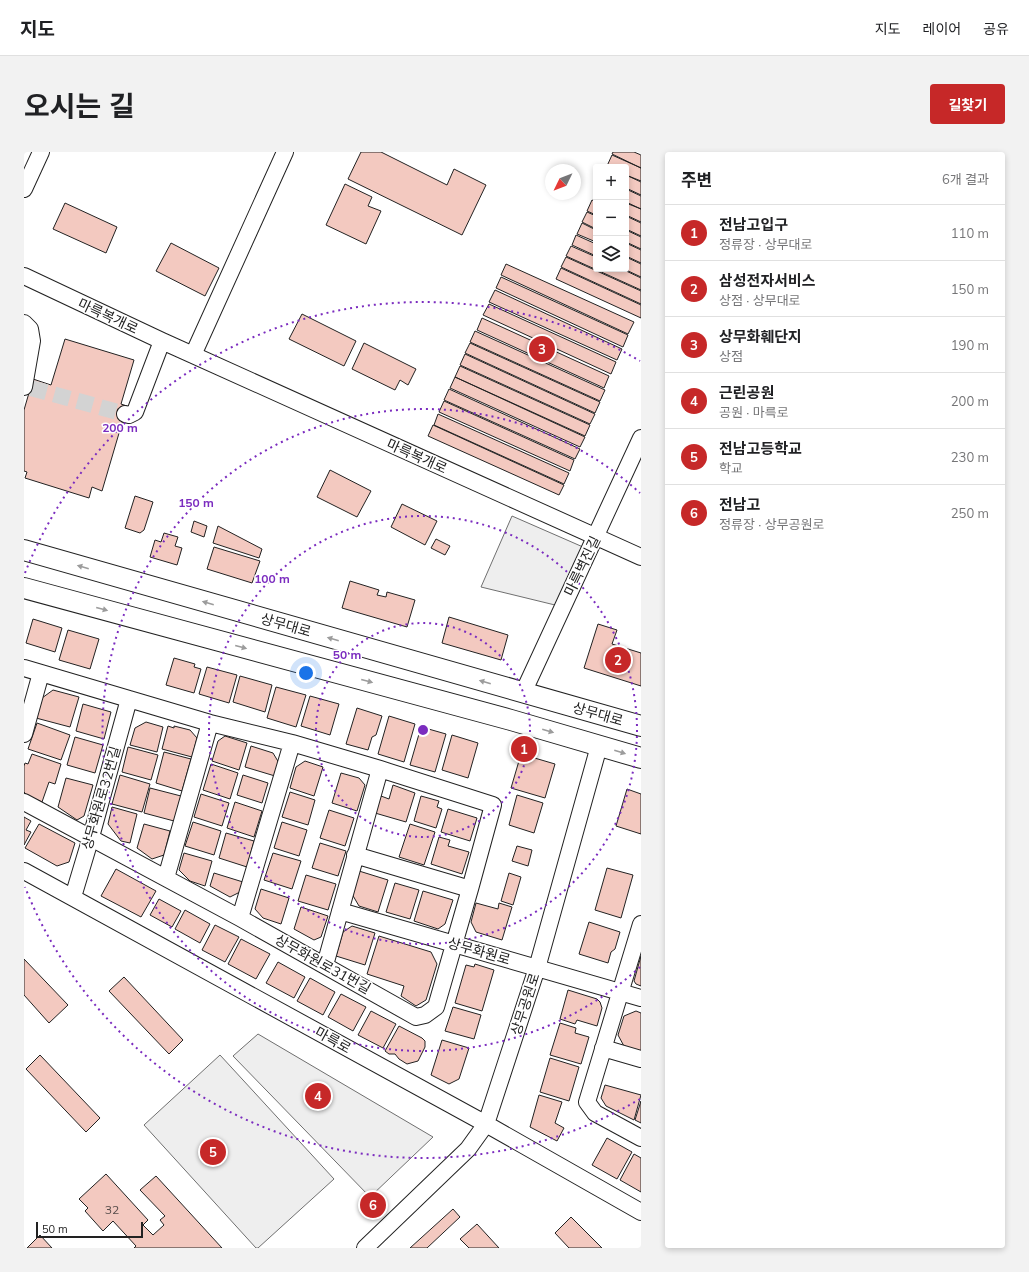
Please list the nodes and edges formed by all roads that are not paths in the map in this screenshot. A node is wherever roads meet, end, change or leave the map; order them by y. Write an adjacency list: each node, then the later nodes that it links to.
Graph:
1 (41, 152): 3 (street)
2 (285, 152): 7 (street)
3 (24, 189)
4 (24, 276): 6 (street, 마륵복개로)
5 (24, 323): 8 (street)
6 (162, 341): 7 (street, 마륵복개로); 9 (street)
7 (193, 355): 11 (street, 마륵복개로)
8 (26, 387)
9 (125, 414)
10 (641, 438): 11 (street, 마륵벽진길)
11 (596, 537): 13 (street, 마륵복개로); 17 (street, 마륵벽진길)
12 (24, 550): 17 (main road, 상무대로, one-way to 12)
13 (641, 557)
14 (24, 588): 24 (main road, one-way to 24)
15 (24, 668): 16 (street)
16 (40, 673): 18 (street); 22 (street)
17 (523, 693): 19 (main road, 상무대로)
18 (129, 699): 20 (street); 28 (street, 상무화원로32번길)
19 (609, 717): 21 (main road, 상무대로); 24 (main road, 상무공원로)
20 (210, 723): 23 (street); 31 (street)
21 (641, 726)
22 (24, 734)
23 (292, 743): 26 (street); 35 (street)
24 (599, 746): 25 (main road, one-way to 25); 39 (street, 상무공원로)
25 (641, 758)
26 (380, 769): 29 (street); 32 (street, 상무화원로31번길)
27 (24, 802): 28 (street, 상무화원로31번길)
28 (91, 837): 31 (street, 상무화원로31번길); 33 (street, 상무화원로32번길)
29 (356, 855): 32 (street); 34 (street)
30 (24, 871): 33 (street, 마륵로)
31 (166, 878): 35 (street, 상무화원로31번길)
32 (470, 889): 37 (street, 상무화원로31번길)
33 (73, 897): 44 (street, 마륵로)
34 (340, 911): 37 (street, 상무화원로); 38 (street)
35 (240, 918): 38 (street, 상무화원로31번길)
36 (640, 929): 40 (street)
37 (454, 945): 38 (street, 상무화원로31번길); 39 (street, 상무화원로)
38 (325, 965)
39 (537, 968): 40 (street, 상무화원로); 44 (street, 상무공원로)
40 (619, 992): 41 (street, 상무화원로); 42 (street)
41 (641, 998)
42 (603, 1048): 43 (street); 45 (street)
43 (641, 1060)
44 (486, 1124): 46 (street, 마륵로); 47 (street, 상무공원로)
45 (641, 1138)
46 (641, 1212)
47 (365, 1248)

